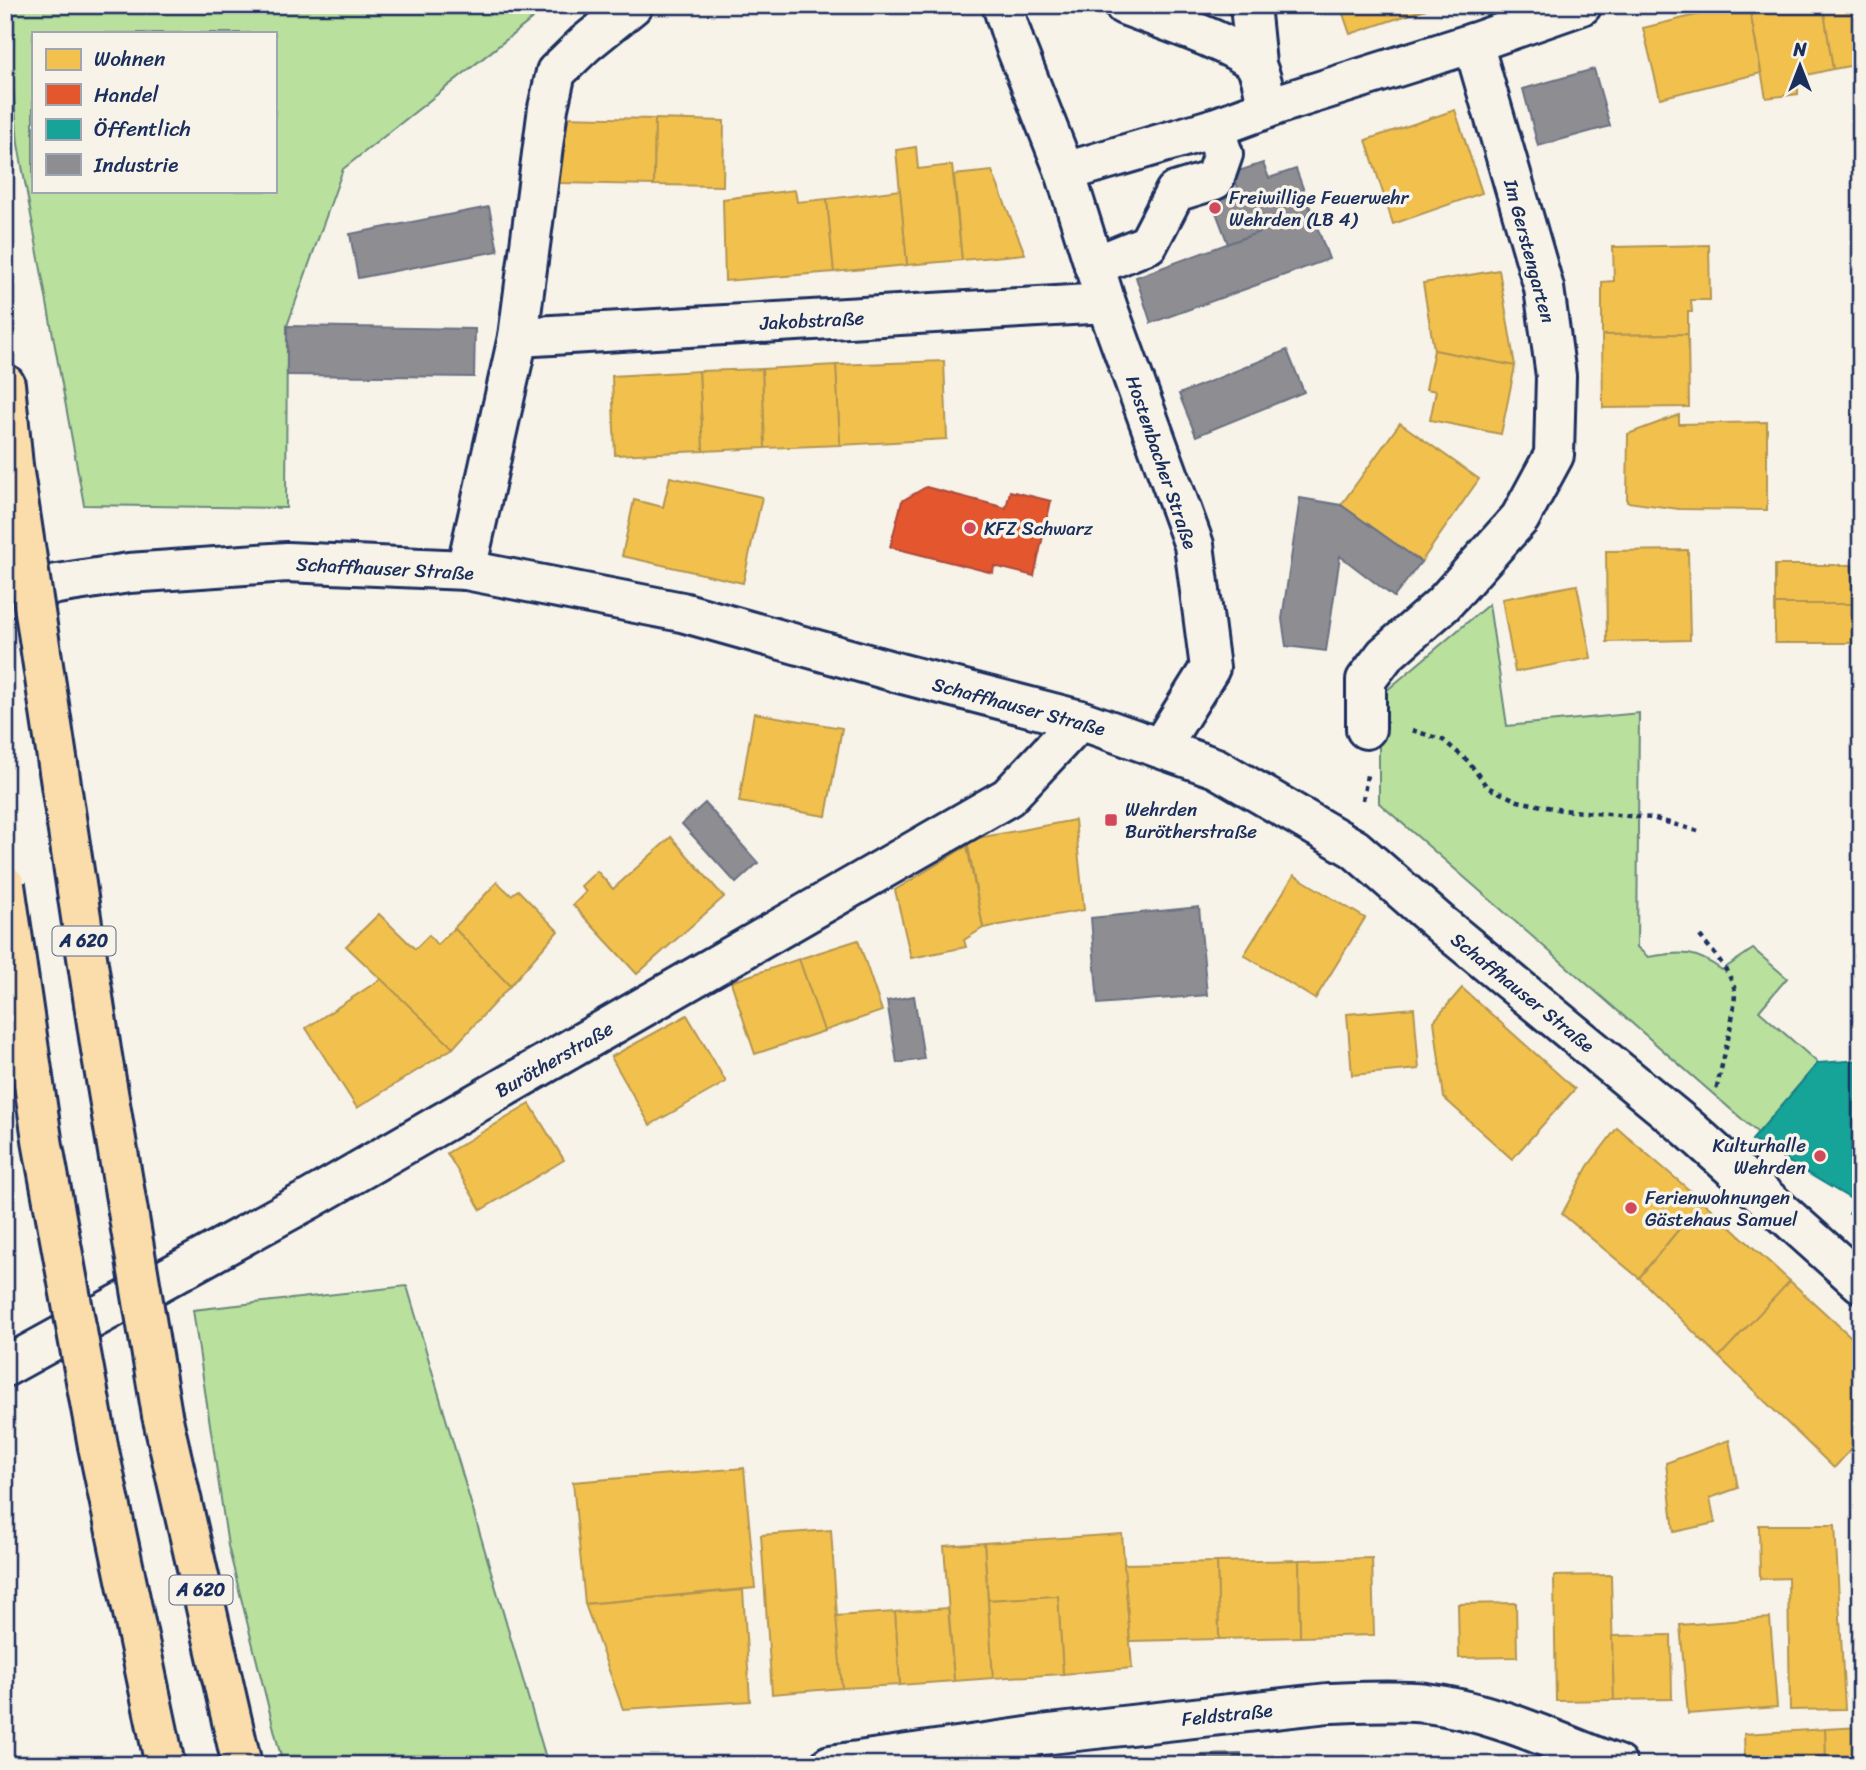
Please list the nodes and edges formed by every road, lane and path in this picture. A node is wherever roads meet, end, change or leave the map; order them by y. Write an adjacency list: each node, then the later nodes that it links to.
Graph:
1 (633, 5): 13 (street)
2 (1002, 5): 10 (street, Hostenbacher Straße)
3 (1125, 5): 7 (street)
4 (1250, 5): 7 (street)
5 (1582, 5): 6 (street)
6 (1473, 43): 8 (street); 18 (street, Im Gerstengarten)
7 (1256, 64): 8 (street)
8 (1268, 108): 9 (street)
9 (1214, 128): 10 (street); 11 (street)
10 (1065, 172): 11 (street, Hostenbacher Straße)
11 (1094, 266): 12 (street, Hostenbacher Straße)
12 (1106, 303): 13 (street, Jakobstraße); 19 (street, Hostenbacher Straße)
13 (518, 337): 15 (street)
14 (5, 384): 27 (highway, A 620, bridge)
15 (466, 570): 16 (street, Schaffhauser Straße); 17 (street, Schaffhauser Straße)
16 (5, 597)
17 (1080, 720): 19 (street, Schaffhauser Straße); 25 (street, Burötherstraße)
18 (1366, 729): 20 (path)
19 (1160, 748): 23 (street, Schaffhauser Straße)
20 (1698, 831)
21 (5, 885): 26 (highway, bridge)
22 (1700, 936): 23 (path)
23 (1688, 1128): 24 (street, Schaffhauser Straße)
24 (1861, 1283)
25 (5, 1367)
26 (164, 1765)
27 (242, 1765)
28 (830, 1765): 29 (street, Feldstraße)
29 (1616, 1765)

